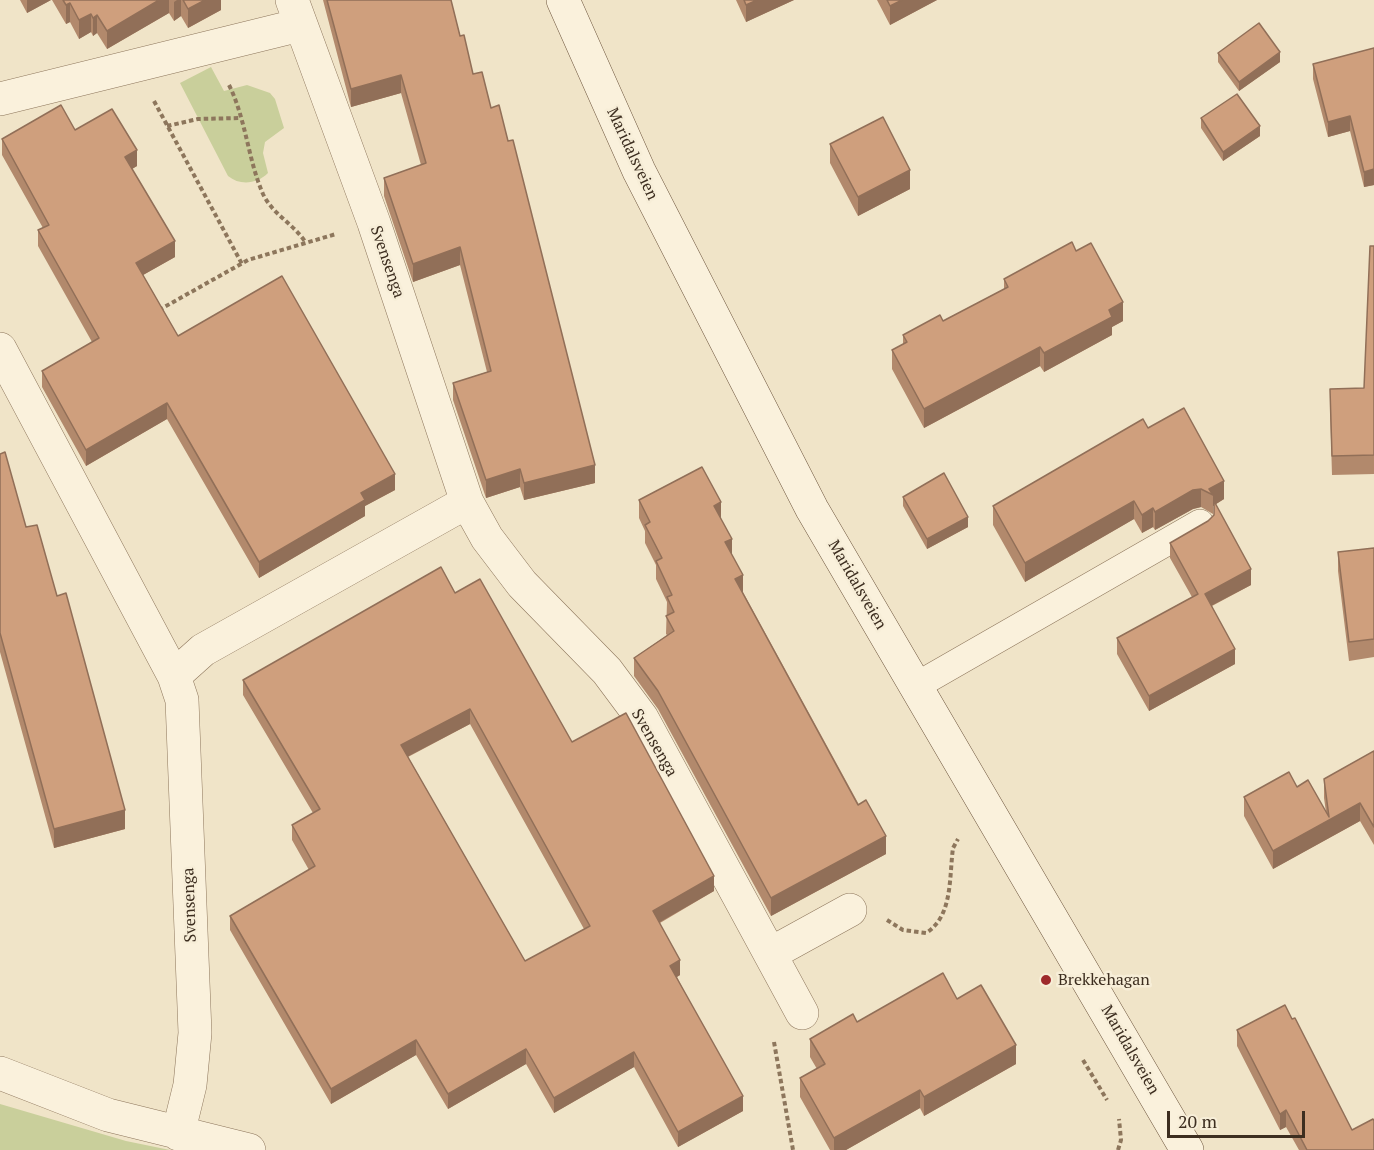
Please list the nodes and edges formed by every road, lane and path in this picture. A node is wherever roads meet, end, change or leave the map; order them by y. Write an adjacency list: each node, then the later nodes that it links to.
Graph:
1 (563, 0): 16 (street, Maridalsveien)
2 (296, 12): 3 (street, Svensenga); 8 (street, Svensenga)
3 (137, 65): 5 (street, Svensenga); 7 (path)
4 (227, 81): 6 (path)
5 (0, 99)
6 (240, 118): 7 (path); 9 (path)
7 (166, 126): 10 (path)
8 (374, 223): 9 (path); 13 (street, Svensenga)
9 (306, 243): 10 (path)
10 (242, 264): 11 (path)
11 (156, 312)
12 (0, 349): 15 (street, Svensenga)
13 (467, 502): 15 (street); 19 (street, Svensenga)
14 (1200, 524): 16 (lane)
15 (174, 676): 26 (street, Svensenga)
16 (916, 686): 30 (street, Maridalsveien)
17 (963, 829): 18 (path)
18 (850, 910): 19 (street)
19 (771, 954): 20 (street, Svensenga)
20 (801, 1013)
21 (774, 1036): 28 (path)
22 (1078, 1051): 24 (path)
23 (0, 1073): 26 (street)
24 (1108, 1103)
25 (1114, 1112): 29 (path)
26 (178, 1134): 27 (street)
27 (249, 1150)
28 (793, 1150)
29 (1118, 1150)
30 (1187, 1150)

